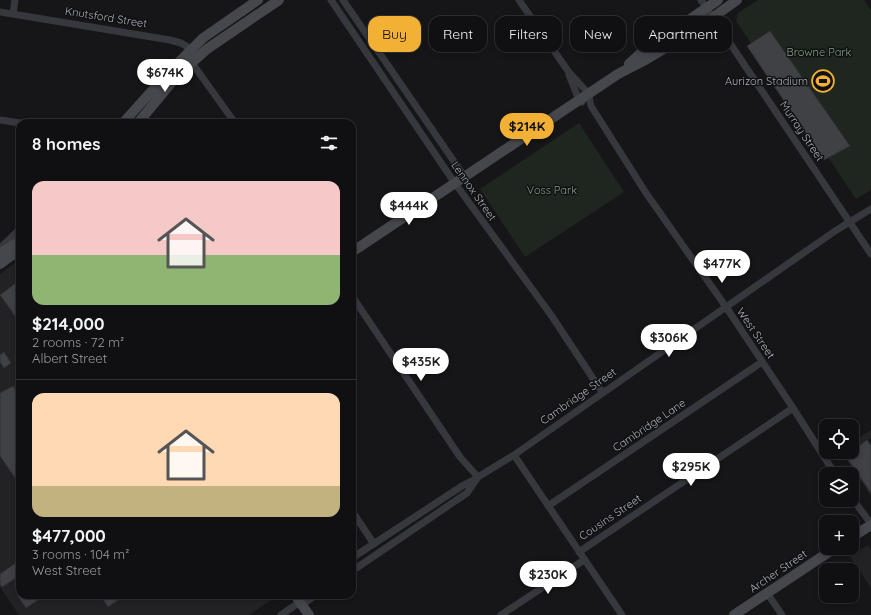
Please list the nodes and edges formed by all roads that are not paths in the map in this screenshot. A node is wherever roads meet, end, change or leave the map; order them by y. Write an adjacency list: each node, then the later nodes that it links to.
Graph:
1 (15, 0): 11 (street)
2 (258, 0): 15 (street)
3 (279, 0): 16 (street)
4 (331, 0): 30 (street, Lennox Street)
5 (343, 0): 29 (street, Lennox Street)
6 (519, 0): 19 (street, West Street)
7 (718, 0): 9 (street)
8 (737, 0): 13 (street)
9 (703, 4): 12 (street, Murray Street); 20 (street)
10 (0, 12): 11 (street, Knutsford Street)
11 (13, 14): 15 (street, Knutsford Street)
12 (712, 16)
13 (716, 16)
14 (732, 46): 32 (street, Murray Street)
15 (190, 49): 16 (street, Knutsford Street); 24 (street)
16 (207, 49): 18 (street)
17 (657, 52): 20 (street)
18 (192, 63): 25 (street); 26 (street)
19 (568, 71): 21 (street, West Street); 22 (street, West Street)
20 (618, 74): 21 (street)
21 (588, 93): 22 (street); 23 (street, West Street)
22 (579, 100): 23 (street); 29 (street)
23 (591, 106): 42 (street, West Street)
24 (127, 119)
25 (141, 119)
26 (232, 119)
27 (0, 120): 28 (street)
28 (16, 122)
29 (464, 176): 30 (street)
30 (454, 182): 36 (street); 44 (street, Lennox Street)
31 (871, 209): 32 (street, Cambridge Street)
32 (849, 222): 39 (street, Murray Street); 42 (street, Cambridge Street)
33 (16, 233): 35 (street)
34 (16, 244): 37 (street)
35 (0, 248)
36 (356, 249)
37 (0, 253)
38 (16, 254): 40 (street)
39 (871, 254)
40 (0, 264)
41 (356, 302): 48 (street)
42 (726, 307): 43 (street, West Street); 44 (street, Cambridge Street)
43 (762, 362): 45 (street, West Street); 49 (street, Cambridge Lane)
44 (602, 392): 46 (street, Cambridge Street)
45 (793, 408): 47 (street, West Street); 55 (street, Cousins Street)
46 (514, 455): 48 (street, Cambridge Street); 49 (street)
47 (831, 467)
48 (477, 478): 54 (street, Cambridge Street); 59 (street, Cambridge Street)
49 (548, 506): 55 (street)
50 (859, 507): 52 (street)
51 (356, 517): 54 (street)
52 (871, 524): 53 (street)
53 (859, 532)
54 (374, 544): 56 (street, Cambridge Street)
55 (579, 552): 58 (street)
56 (356, 555)
57 (824, 555): 60 (street, Archer Street)
58 (584, 560): 64 (street); 65 (street)
59 (356, 568)
60 (767, 593): 66 (street, Archer Street); 67 (street)
61 (298, 599): 62 (street); 63 (street)
62 (281, 615)
63 (309, 615)
64 (501, 615)
65 (622, 615)
66 (734, 615)
67 (782, 615)

